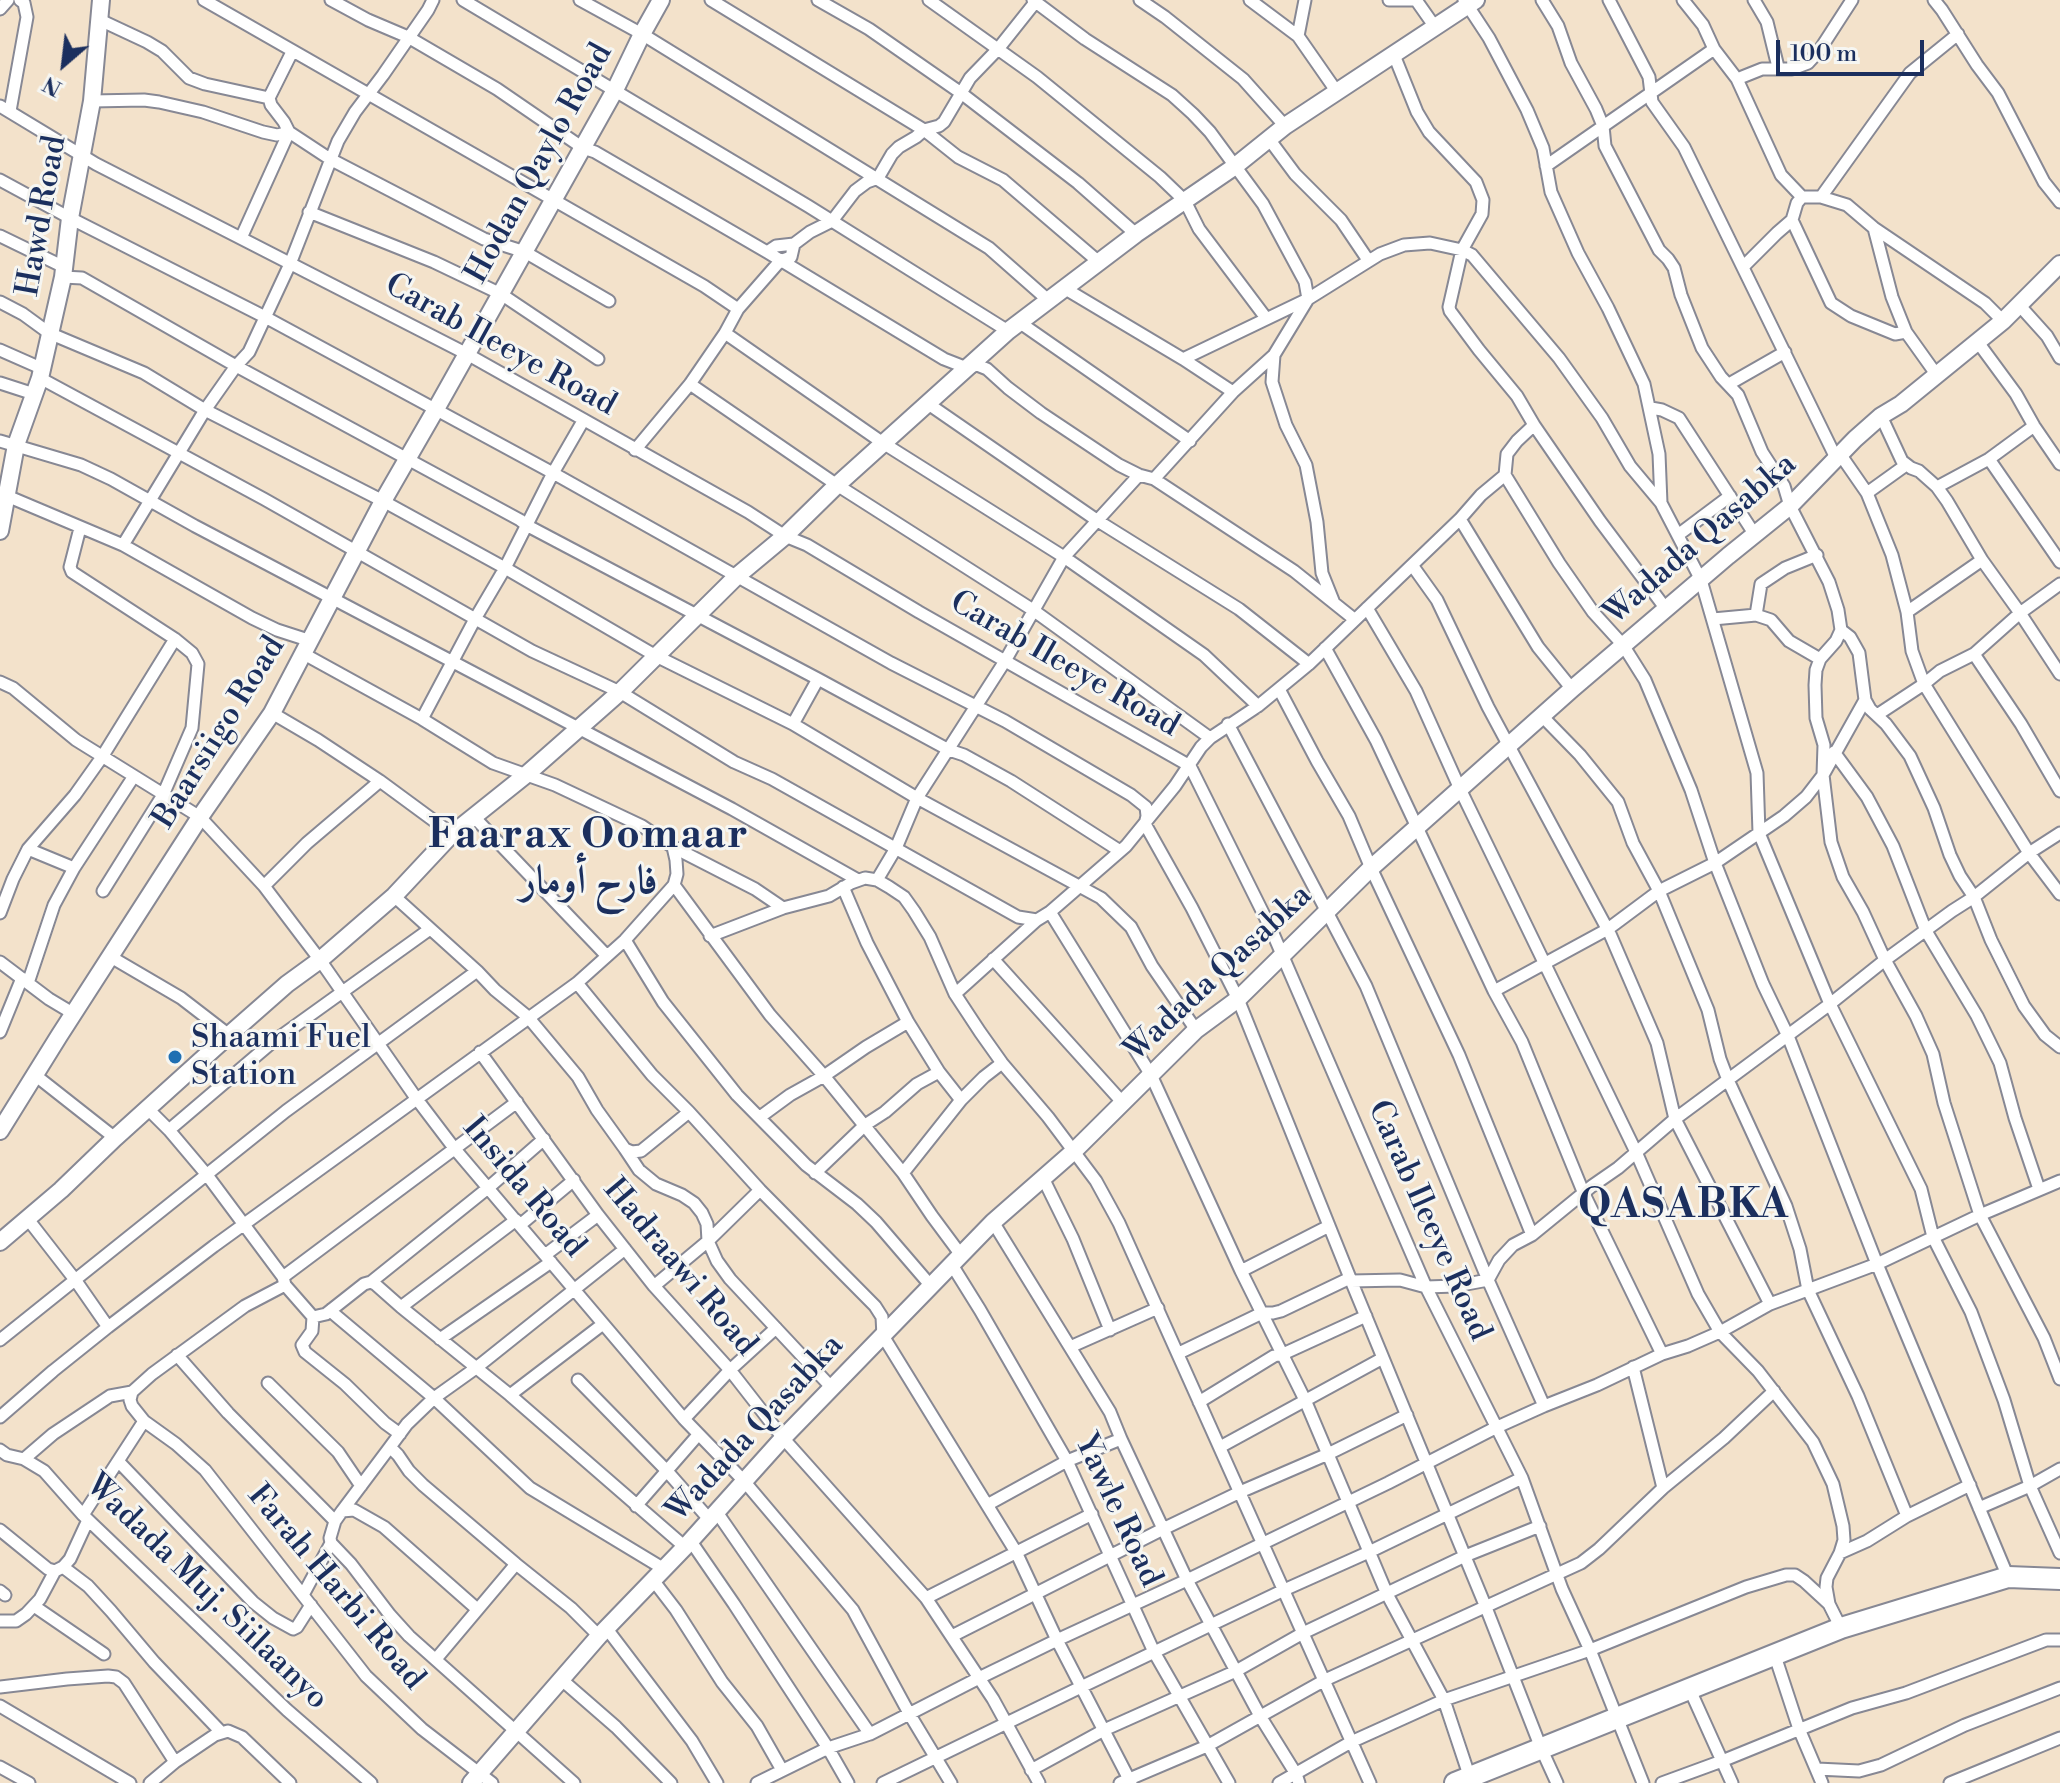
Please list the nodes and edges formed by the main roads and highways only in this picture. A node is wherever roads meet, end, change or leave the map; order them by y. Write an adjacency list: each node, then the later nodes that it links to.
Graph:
1 (2060, 1579): 2 (highway)
2 (1465, 1781)

